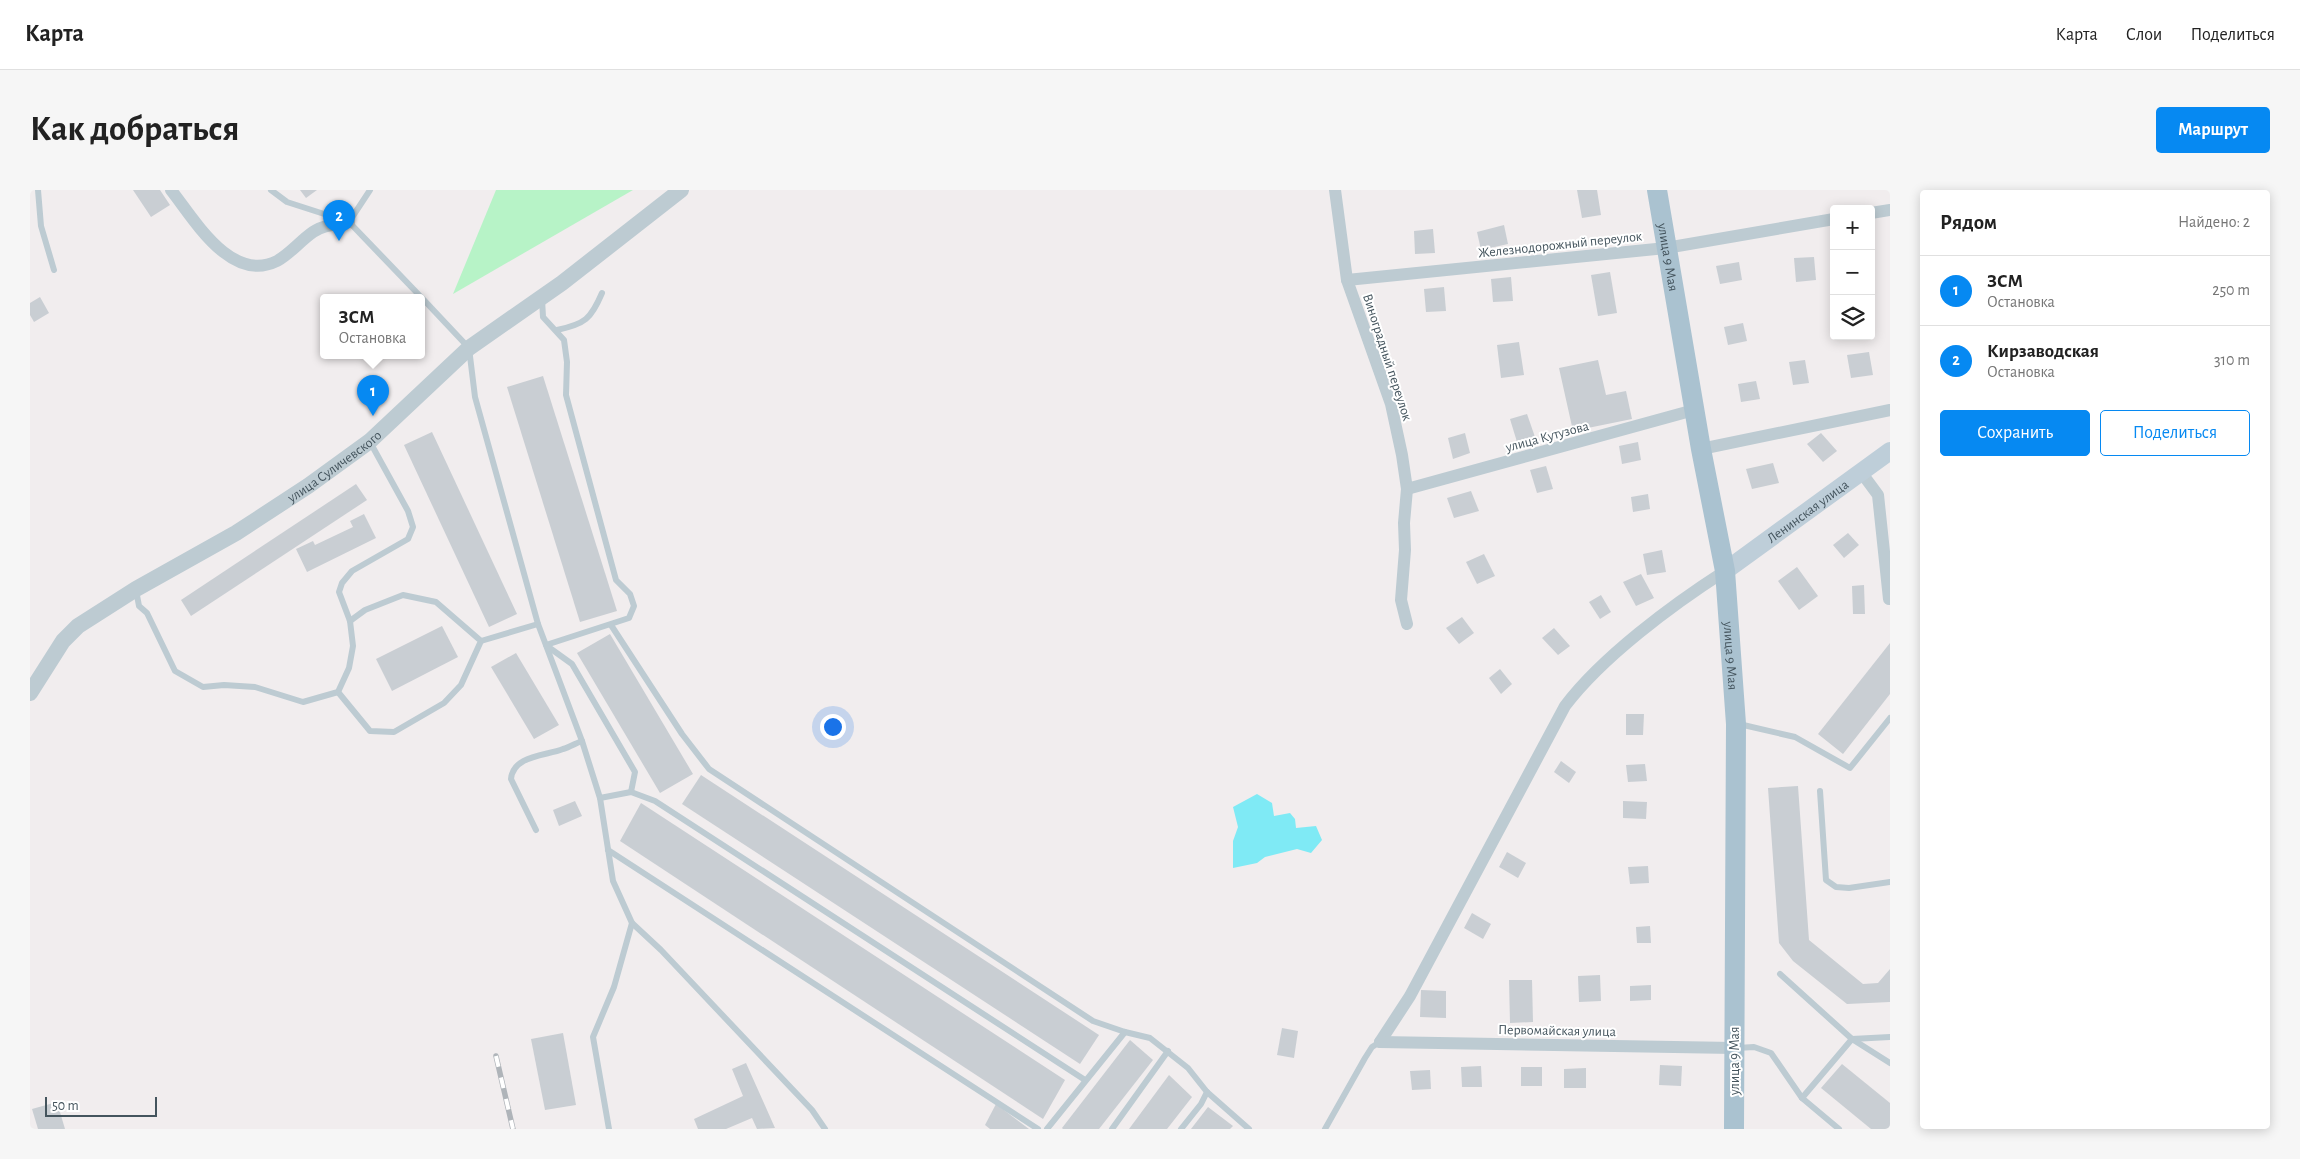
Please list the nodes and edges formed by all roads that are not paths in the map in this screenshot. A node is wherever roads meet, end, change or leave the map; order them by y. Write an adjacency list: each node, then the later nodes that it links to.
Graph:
1 (38, 190): 13 (lane)
2 (171, 190): 11 (street)
3 (271, 190): 11 (lane)
4 (370, 190): 11 (lane)
5 (681, 190): 17 (street, улица Суличевского)
6 (1335, 190): 14 (street, Виноградный переулок)
7 (1657, 190): 12 (main road, улица 9 Мая)
8 (1890, 210): 9 (street)
9 (1875, 212)
10 (1830, 221): 12 (street, Железнодорожный переулок)
11 (349, 222): 16 (lane)
12 (1666, 248): 14 (street, Железнодорожный переулок); 21 (main road, улица 9 Мая)
13 (54, 270)
14 (1347, 280): 27 (street, Виноградный переулок)
15 (602, 293): 19 (lane)
16 (417, 294)
17 (542, 296): 19 (lane); 20 (street, улица Суличевского)
18 (425, 302): 20 (lane)
19 (557, 330): 34 (lane)
20 (469, 348): 23 (street, улица Суличевского); 32 (lane)
21 (1694, 410): 24 (main road, улица 9 Мая); 27 (street, улица Кутузова)
22 (1890, 410): 24 (street)
23 (370, 441): 29 (street, улица Суличевского); 31 (lane)
24 (1701, 449): 28 (main road, улица 9 Мая)
25 (1890, 450): 26 (main road, Ленинская улица)
26 (1861, 472): 28 (main road, Ленинская улица); 30 (street)
27 (1407, 488): 33 (street, Виноградный переулок)
28 (1725, 571): 40 (main road, улица 9 Мая); 53 (street)
29 (136, 589): 37 (lane); 38 (street, улица Суличевского)
30 (1889, 599)
31 (350, 621): 35 (lane); 37 (lane)
32 (538, 624): 35 (lane); 36 (lane)
33 (1407, 624)
34 (611, 625): 36 (lane); 50 (lane)
35 (481, 641): 37 (lane)
36 (546, 645): 41 (lane); 43 (lane)
37 (338, 692)
38 (30, 693)
39 (1890, 718): 40 (lane)
40 (1736, 724): 54 (main road, улица 9 Мая)
41 (582, 741): 44 (lane); 45 (lane)
42 (1820, 791): 47 (lane)
43 (631, 792): 44 (lane); 57 (lane)
44 (600, 798): 46 (lane)
45 (536, 830)
46 (608, 850): 48 (lane); 62 (lane)
47 (1890, 882)
48 (632, 923): 60 (lane); 61 (lane)
49 (1780, 974): 52 (lane)
50 (1125, 1032): 55 (lane); 57 (lane)
51 (1890, 1037): 52 (lane)
52 (1852, 1039): 56 (lane); 59 (lane)
53 (1380, 1042): 54 (street, Первомайская улица); 67 (lane)
54 (1734, 1048): 59 (lane); 68 (main road, улица 9 Мая)
55 (1168, 1051): 58 (lane); 64 (lane)
56 (1890, 1063)
57 (1085, 1080): 63 (lane)
58 (1207, 1092): 65 (lane); 66 (lane)
59 (1802, 1098): 69 (lane)
60 (609, 1129)
61 (825, 1129)
62 (1038, 1129)
63 (1047, 1129)
64 (1112, 1129)
65 (1181, 1129)
66 (1249, 1129)
67 (1325, 1129)
68 (1734, 1129)
69 (1839, 1129)

